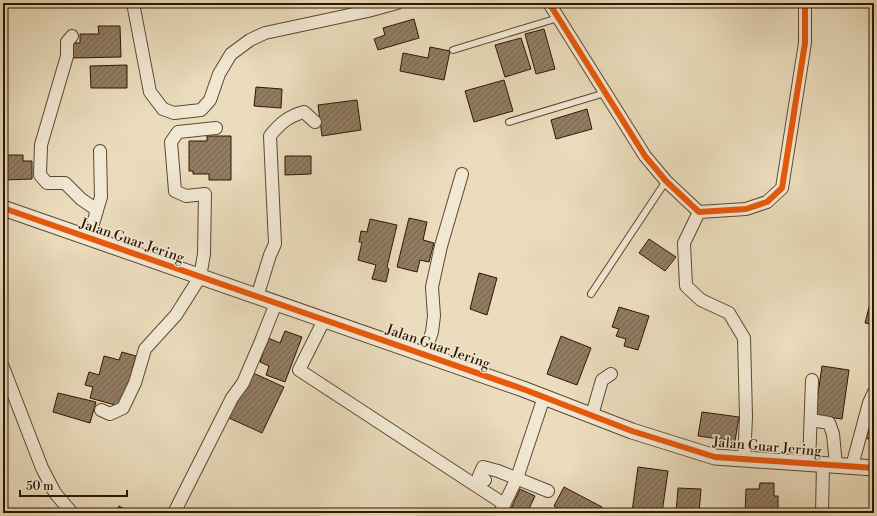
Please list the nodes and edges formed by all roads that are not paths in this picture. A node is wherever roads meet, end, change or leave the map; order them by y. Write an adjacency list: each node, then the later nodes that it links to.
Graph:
1 (133, 3): 2 (street)
2 (397, 3)
3 (549, 3): 5 (street)
4 (806, 3): 17 (street)
5 (558, 18): 7 (lane); 8 (street)
6 (72, 36): 16 (street)
7 (453, 50)
8 (605, 93): 10 (lane); 14 (street)
9 (315, 122): 21 (street)
10 (509, 122)
11 (216, 128): 19 (street)
12 (100, 151): 16 (street)
13 (462, 174): 24 (street)
14 (666, 181): 17 (street); 20 (lane)
15 (3, 208): 18 (street, Jalan Guar Jering)
16 (97, 210): 18 (street)
17 (699, 212): 35 (street)
18 (89, 238): 19 (street, Jalan Guar Jering)
19 (200, 277): 21 (street, Jalan Guar Jering); 30 (street)
20 (591, 294)
21 (257, 297): 22 (street, Jalan Guar Jering)
22 (276, 303): 23 (street, Jalan Guar Jering); 44 (street)
23 (324, 320): 24 (street, Jalan Guar Jering); 42 (street)
24 (424, 355): 29 (street, Jalan Guar Jering)
25 (3, 367): 43 (street)
26 (611, 374): 31 (street)
27 (812, 380): 32 (street)
28 (874, 392): 37 (street)
29 (544, 397): 31 (street, Jalan Guar Jering); 39 (street)
30 (100, 410)
31 (592, 415): 35 (street, Jalan Guar Jering)
32 (811, 420): 34 (street); 36 (street)
33 (840, 422): 34 (street)
34 (833, 434): 36 (street)
35 (744, 459): 36 (street, Jalan Guar Jering)
36 (823, 464): 37 (street, Jalan Guar Jering); 45 (street)
37 (852, 466): 38 (street, Jalan Guar Jering)
38 (874, 468)
39 (517, 478): 40 (street); 41 (street); 42 (street)
40 (485, 480)
41 (548, 491)
42 (502, 509)
43 (72, 513)
44 (174, 513)
45 (822, 513)

